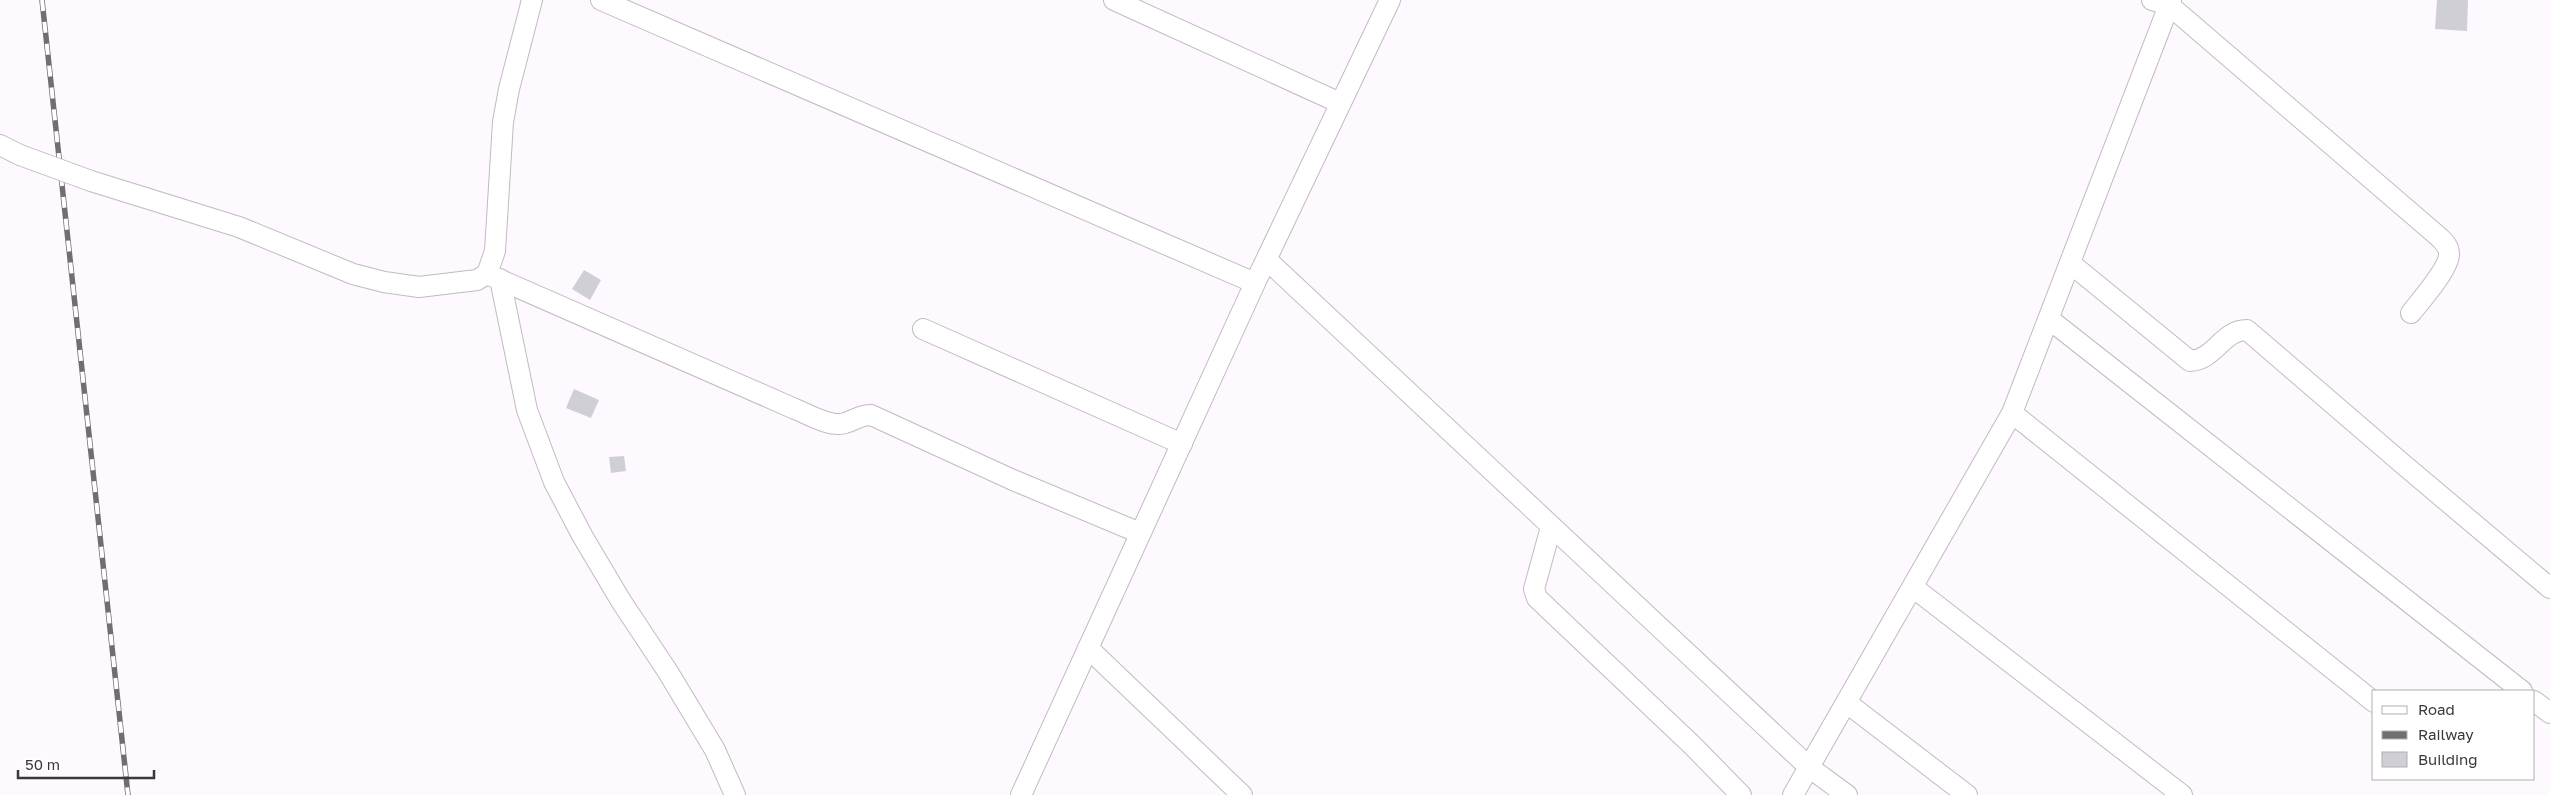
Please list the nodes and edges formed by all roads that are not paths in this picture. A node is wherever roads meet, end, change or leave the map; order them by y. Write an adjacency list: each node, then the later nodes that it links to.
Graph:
1 (532, 0): 10 (street)
2 (601, 0): 11 (street)
3 (1114, 0): 6 (street)
4 (1390, 0): 6 (street)
5 (2164, 2): 9 (street); 12 (street)
6 (1340, 103): 8 (street)
7 (0, 145): 10 (street, bridge)
8 (1267, 260): 11 (street); 17 (street)
9 (2070, 263): 13 (street); 20 (street)
10 (493, 276): 18 (street); 28 (street)
11 (1255, 283): 16 (street)
12 (2411, 313)
13 (2049, 319): 15 (street); 22 (street)
14 (923, 329): 16 (street)
15 (2012, 413): 19 (street); 23 (street)
16 (1182, 444): 18 (street)
17 (1551, 527): 27 (street); 31 (street)
18 (1140, 533): 21 (street)
19 (1914, 588): 25 (street); 35 (street)
20 (2550, 588)
21 (1088, 648): 29 (street); 30 (street)
22 (2521, 690)
23 (2372, 700)
24 (2535, 702): 26 (street)
25 (1847, 703): 27 (street); 34 (street)
26 (2550, 713)
27 (1810, 768): 32 (street); 33 (street)
28 (734, 795)
29 (1020, 795)
30 (1242, 795)
31 (1741, 795)
32 (1793, 795)
33 (1847, 795)
34 (1967, 795)
35 (2182, 795)

